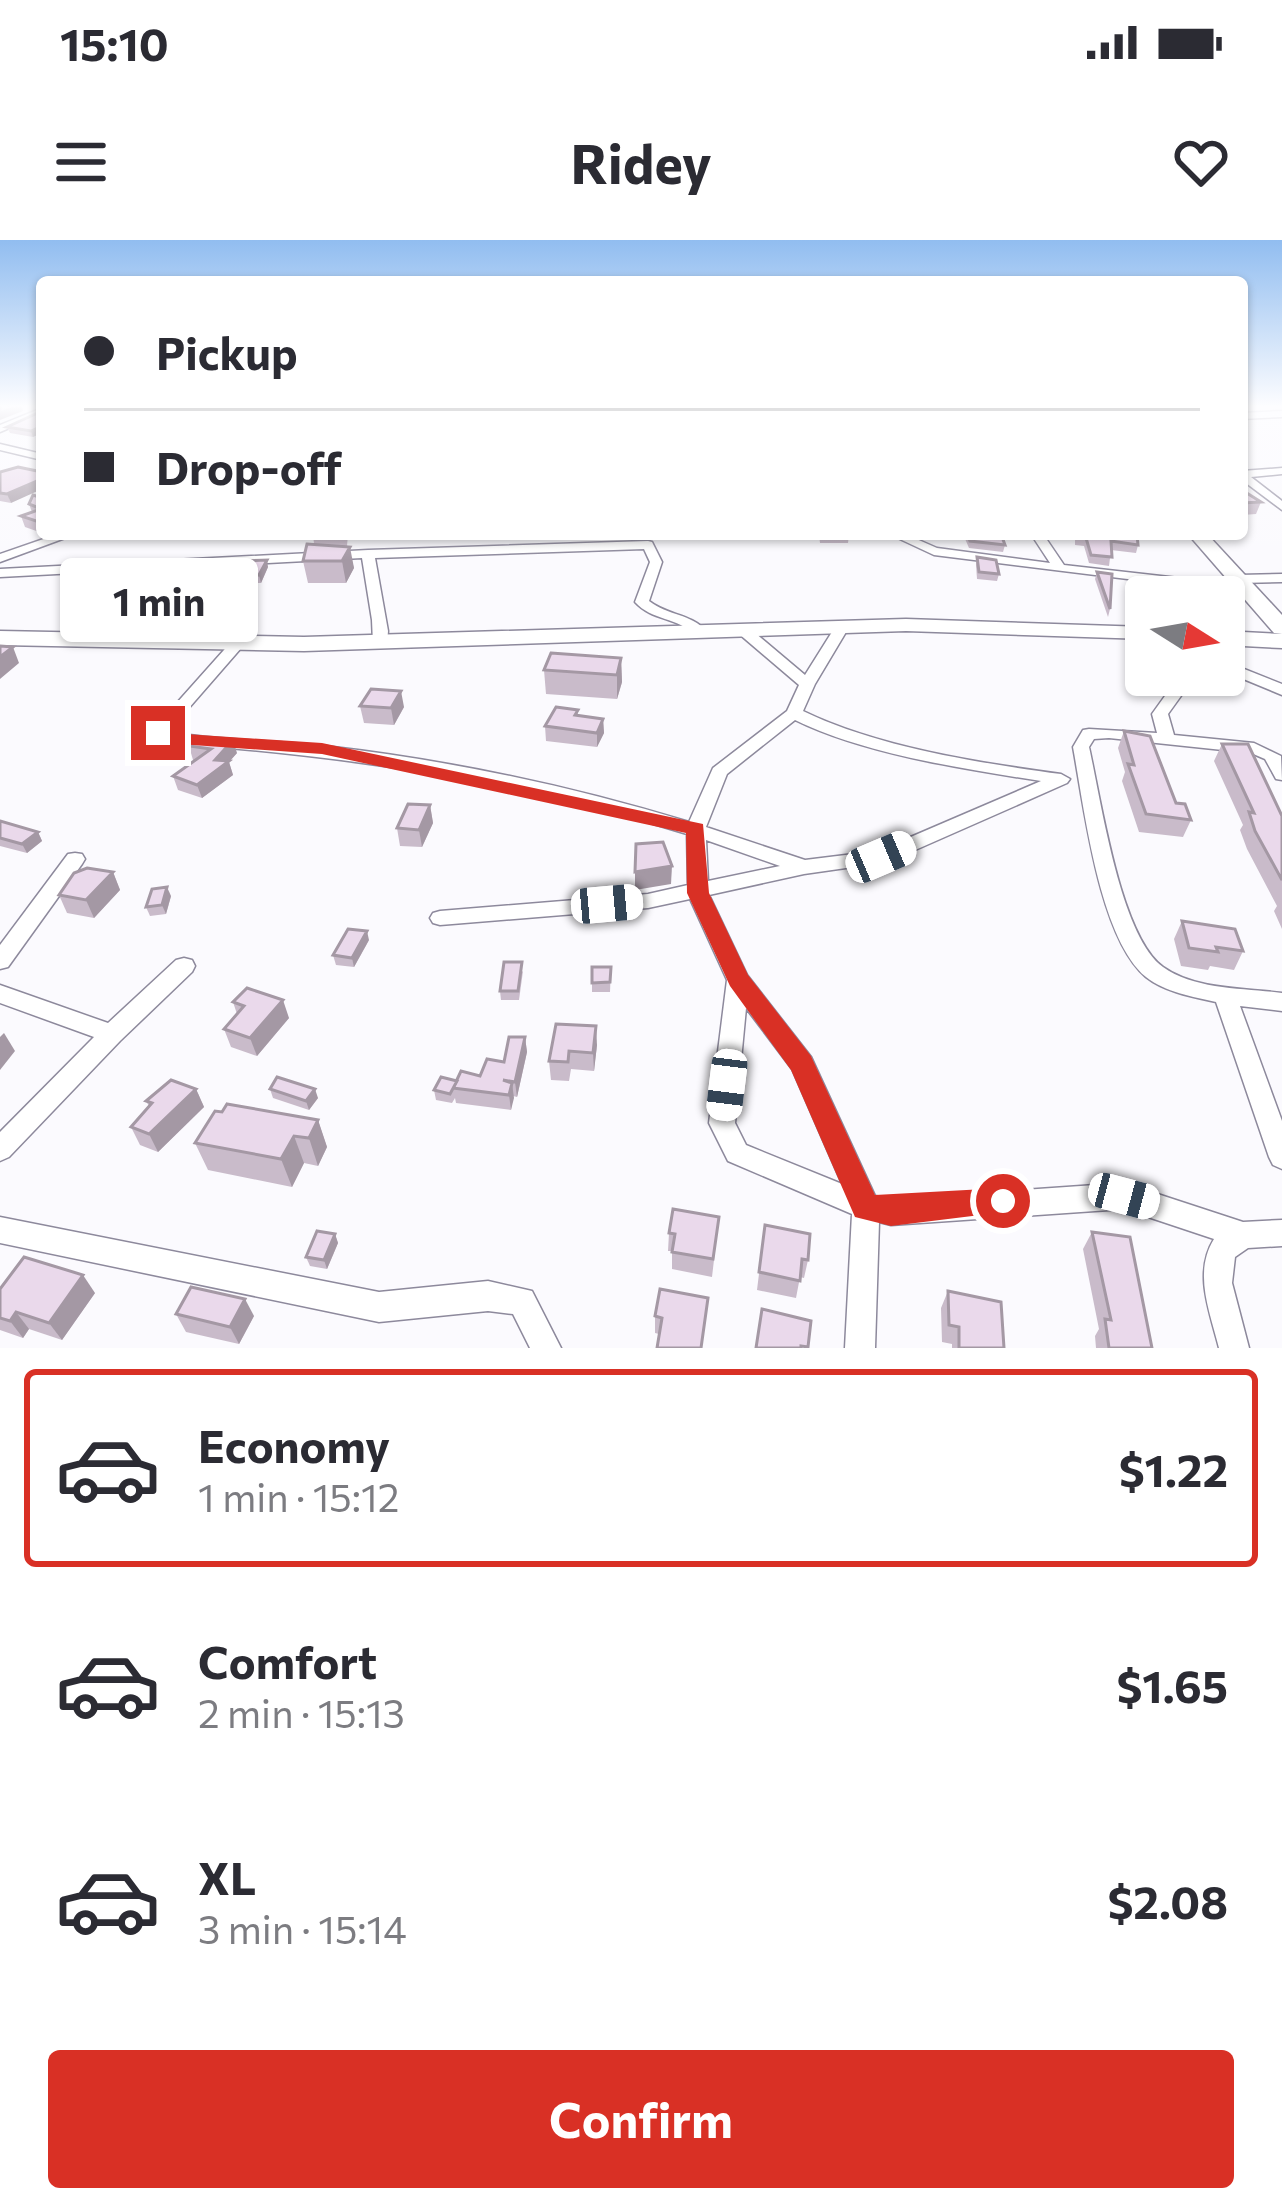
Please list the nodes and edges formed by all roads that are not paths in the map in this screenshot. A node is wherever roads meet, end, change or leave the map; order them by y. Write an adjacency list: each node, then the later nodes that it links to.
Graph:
1 (1282, 471): 2 (street)
2 (1248, 474)
3 (1248, 479): 4 (street)
4 (1282, 506)
5 (0, 540): 12 (street)
6 (48, 540): 12 (street)
7 (638, 540): 11 (street)
8 (912, 540): 15 (street)
9 (1041, 540): 15 (street)
10 (1203, 540): 18 (street)
11 (648, 545): 13 (street); 24 (street)
12 (22, 547): 14 (street)
13 (368, 554): 16 (street); 29 (street)
14 (0, 558)
15 (1060, 568): 17 (street)
16 (0, 573)
17 (1152, 576)
18 (1237, 576)
19 (1282, 578): 20 (street)
20 (1245, 584): 22 (street)
21 (842, 627): 23 (street); 25 (street); 32 (street)
22 (1282, 628)
23 (743, 630): 24 (street); 32 (street)
24 (700, 632): 29 (street)
25 (1125, 633)
26 (0, 638): 30 (street)
27 (1245, 639): 28 (street)
28 (1282, 641)
29 (380, 643): 30 (street)
30 (237, 644): 40 (street)
31 (1245, 675): 33 (street)
32 (807, 685): 35 (street)
33 (1282, 690)
34 (1173, 696): 36 (street)
35 (794, 713): 38 (street); 40 (street)
36 (1167, 738): 37 (street); 39 (street)
37 (1282, 775)
38 (1061, 779): 39 (street); 42 (street)
39 (1088, 780): 49 (street)
40 (696, 828): 42 (street); 43 (street)
41 (75, 860): 45 (street)
42 (804, 867): 43 (street)
43 (698, 893): 44 (street); 47 (street)
44 (440, 918)
45 (0, 961)
46 (184, 966): 51 (street)
47 (738, 980): 54 (street); 54 (street)
48 (0, 994): 51 (street)
49 (1225, 994): 50 (street); 53 (street)
50 (1282, 1001)
51 (112, 1034): 52 (street)
52 (0, 1149)
53 (1282, 1156)
54 (866, 1207): 57 (street); 59 (street)
55 (0, 1230): 58 (street)
56 (1282, 1233): 57 (street)
57 (1243, 1234): 60 (street)
58 (546, 1348)
59 (860, 1348)
60 (1234, 1348)

